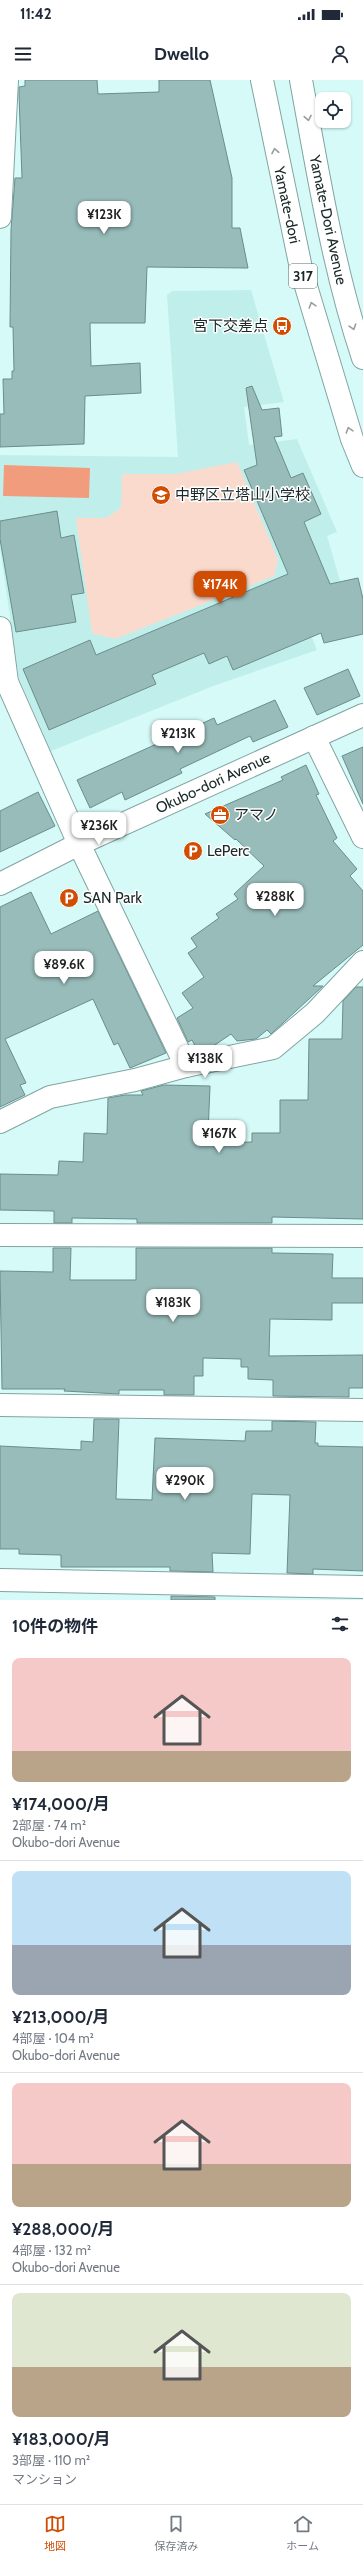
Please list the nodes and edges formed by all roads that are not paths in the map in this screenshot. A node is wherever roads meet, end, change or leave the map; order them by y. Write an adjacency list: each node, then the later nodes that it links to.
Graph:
1 (7, 80): 4 (street)
2 (262, 80): 6 (street, Yamate-dori / 317, one-way to 2)
3 (301, 80): 5 (street, Yamate-Dori Avenue / 317, one-way to 5)
4 (0, 217)
5 (363, 358)
6 (363, 466)
7 (0, 628): 11 (street)
8 (363, 715): 9 (street, Okubo-dori Avenue)
9 (314, 737): 10 (street); 11 (street, Okubo-dori Avenue)
10 (363, 837)
11 (80, 844): 12 (street, Okubo-dori Avenue); 14 (street)
12 (0, 884)
13 (363, 962): 14 (street)
14 (186, 1066): 15 (street)
15 (0, 1122)
16 (0, 1234): 17 (street)
17 (363, 1236)
18 (0, 1405): 19 (street)
19 (363, 1410)
20 (0, 1580): 21 (street)
21 (363, 1587)

